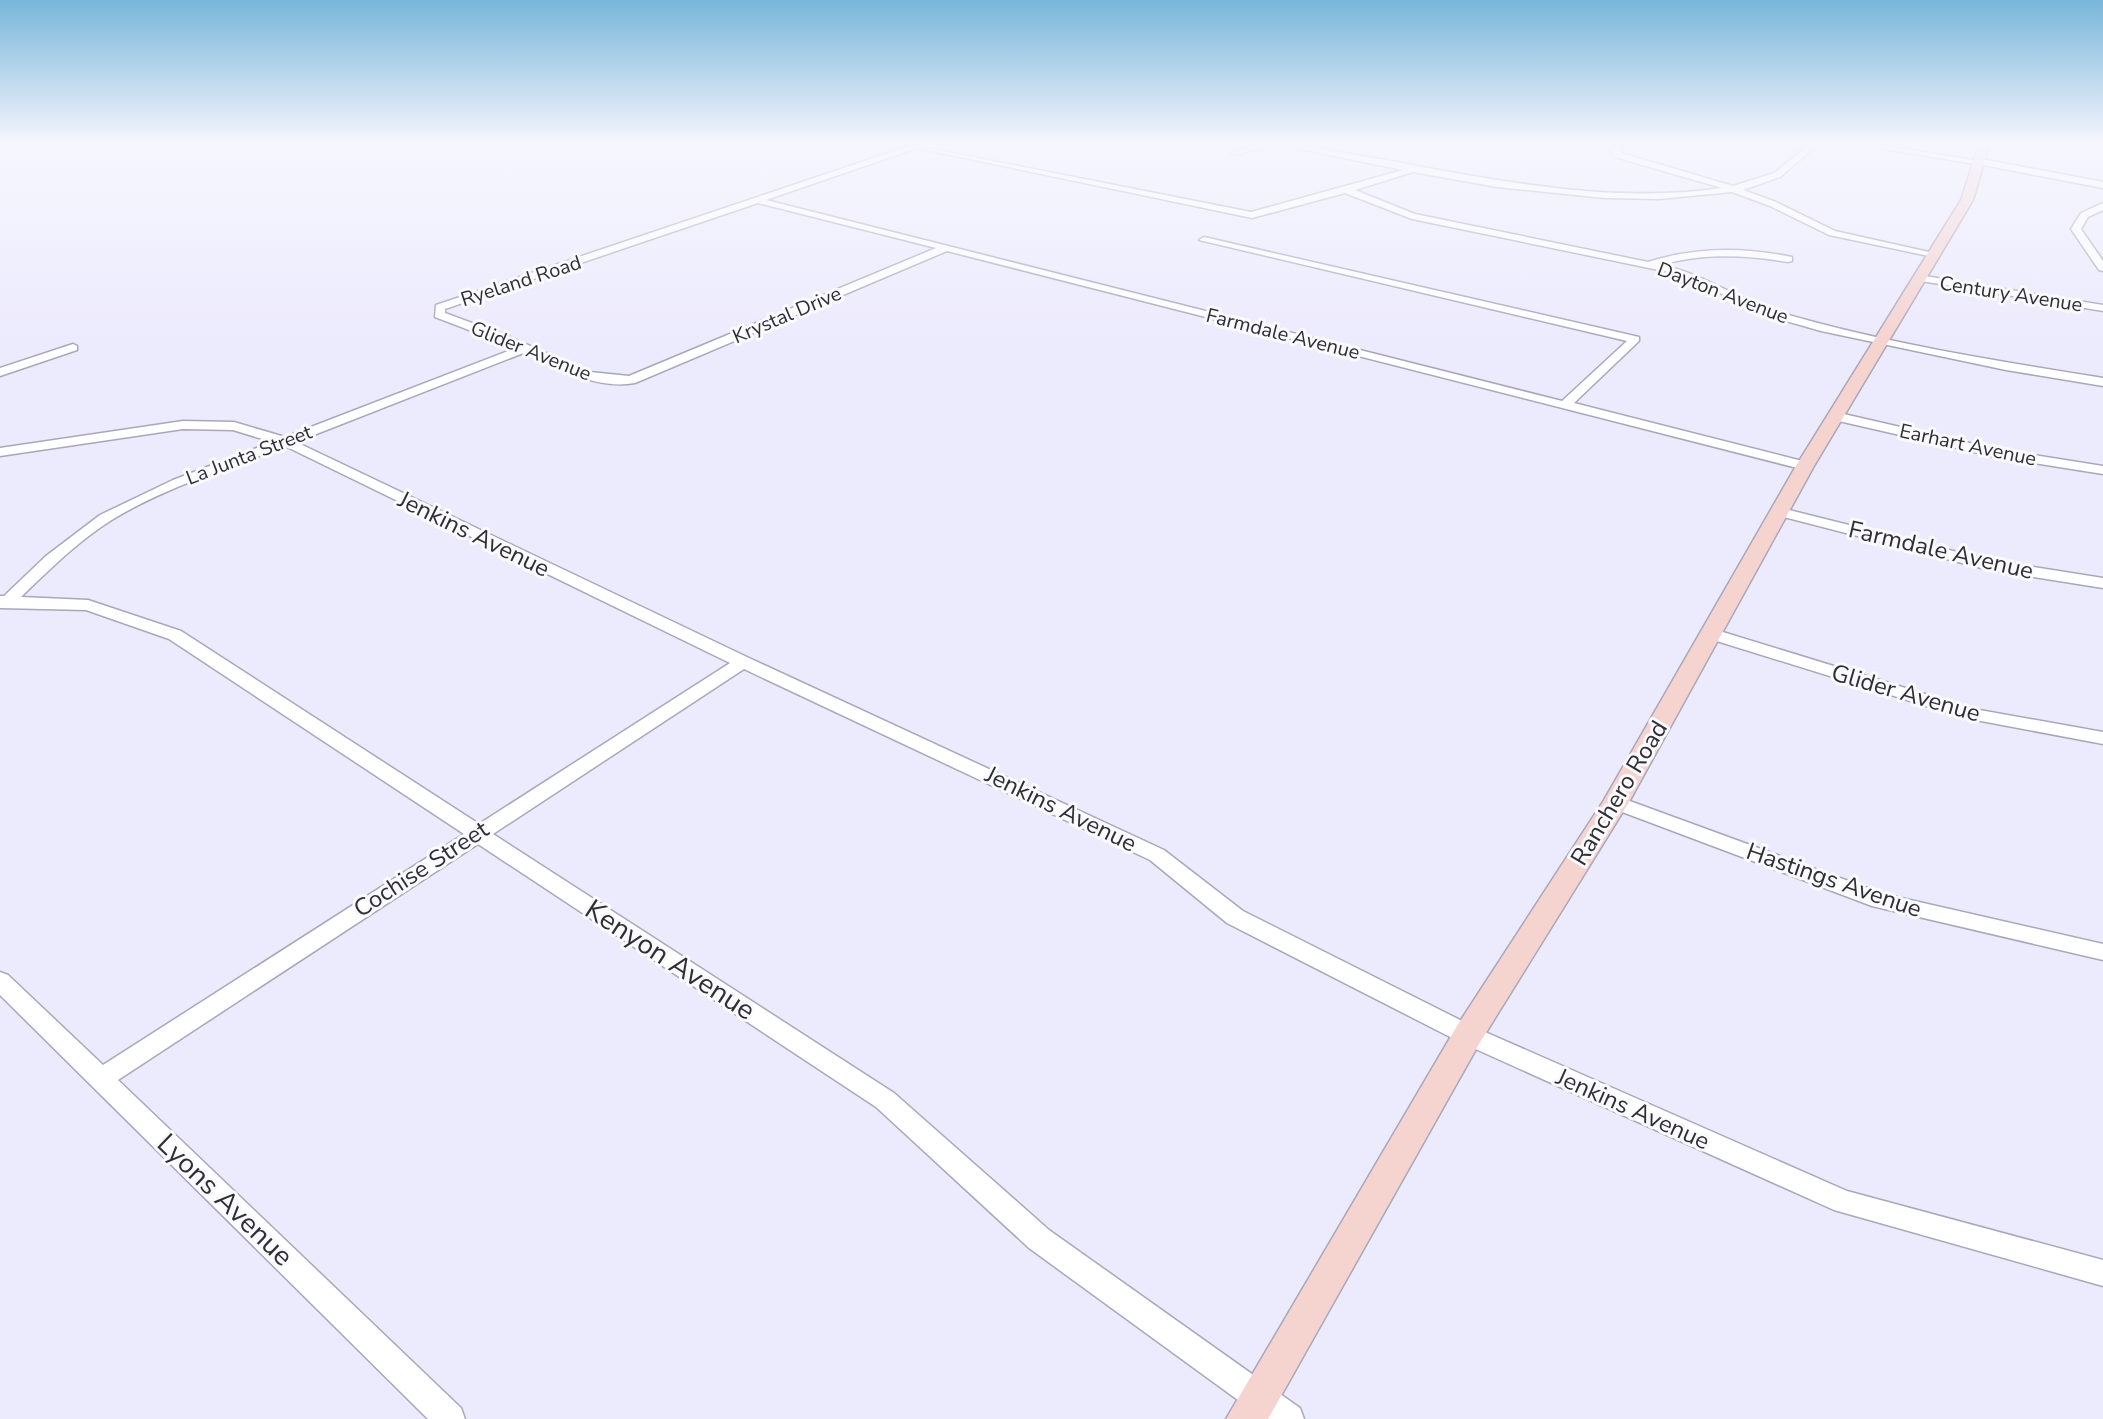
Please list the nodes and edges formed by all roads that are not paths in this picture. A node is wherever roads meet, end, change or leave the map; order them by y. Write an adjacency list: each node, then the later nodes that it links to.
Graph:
1 (730, 211): 16 (street, Ryeland Road)
2 (800, 211): 10 (street, Farmdale Avenue)
3 (1234, 211): 4 (street)
4 (1262, 211)
5 (1404, 211): 13 (street, Dayton Avenue)
6 (1783, 211): 11 (street, Century Avenue)
7 (1960, 211): 11 (main road, Ranchero Road)
8 (2092, 211): 14 (street)
9 (1204, 240): 24 (street)
10 (943, 249): 22 (street, Krystal Drive); 24 (street, Farmdale Avenue)
11 (1934, 256): 15 (main road, Ranchero Road)
12 (1788, 259): 13 (street)
13 (1650, 264): 18 (street, Dayton Avenue)
14 (2103, 268)
15 (1919, 278): 17 (street, Century Avenue); 18 (main road, Ranchero Road)
16 (440, 307): 20 (street, Glider Avenue)
17 (2103, 308)
18 (1881, 340): 23 (street, Dayton Avenue); 25 (main road, Ranchero Road)
19 (73, 348): 21 (street)
20 (524, 349): 22 (street, Glider Avenue); 26 (street, La Junta Street)
21 (0, 372)
22 (631, 380)
23 (2103, 382)
24 (1565, 405): 28 (street, Farmdale Avenue)
25 (1835, 416): 28 (main road, Ranchero Road); 29 (street, Earhart Avenue)
26 (284, 441): 27 (street, Jenkins Avenue); 32 (street, La Junta Street); 34 (street, Jenkins Avenue)
27 (0, 452)
28 (1805, 466): 30 (main road, Ranchero Road)
29 (2103, 470)
30 (1781, 512): 31 (street, Farmdale Avenue); 33 (main road, Ranchero Road)
31 (2103, 583)
32 (3, 603): 37 (street, Kenyon Avenue)
33 (1713, 634): 35 (street, Glider Avenue); 36 (main road, Ranchero Road)
34 (743, 662): 37 (street, Cochise Street); 40 (street, Jenkins Avenue)
35 (2103, 738)
36 (1616, 802): 38 (street, Hastings Avenue); 40 (main road, Ranchero Road)
37 (477, 833): 41 (street, Cochise Street); 43 (street, Kenyon Avenue)
38 (2103, 952)
39 (0, 981): 41 (street, Lyons Avenue)
40 (1468, 1035): 42 (street, Jenkins Avenue); 43 (main road, Ranchero Road)
41 (101, 1079): 44 (street, Lyons Avenue)
42 (2103, 1273)
43 (1252, 1409): 45 (street, Kenyon Avenue)
44 (450, 1419)
45 (1289, 1419)

